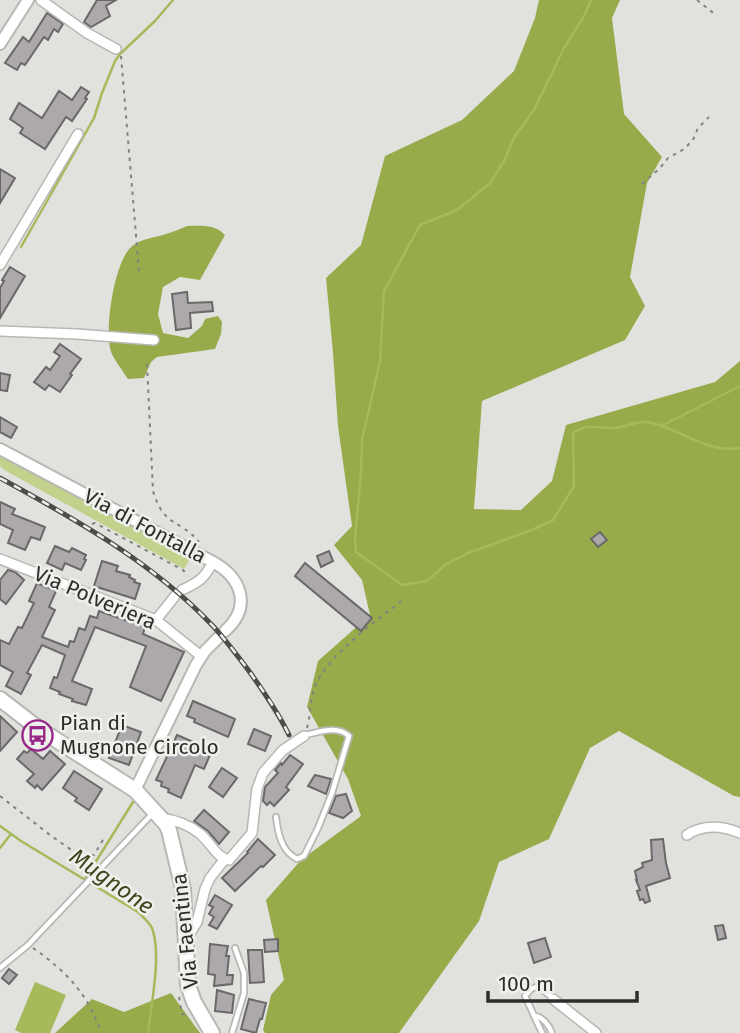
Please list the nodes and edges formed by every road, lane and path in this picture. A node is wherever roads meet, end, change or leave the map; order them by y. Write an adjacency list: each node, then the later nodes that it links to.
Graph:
1 (28, 0): 5 (street)
2 (41, 0): 6 (street)
3 (697, 0): 4 (path)
4 (717, 16)
5 (0, 44)
6 (116, 49): 11 (path)
7 (709, 117): 9 (path)
8 (78, 134): 10 (street)
9 (642, 184)
10 (0, 265)
11 (139, 271)
12 (0, 331): 13 (street)
13 (154, 340)
14 (147, 364): 17 (path)
15 (0, 449): 17 (street, Via di Fontalla)
16 (92, 524): 20 (path)
17 (201, 556): 19 (street, Via di Fontalla)
18 (0, 559): 22 (street, Via Polveriera)
19 (213, 562): 20 (street); 23 (street, Via di Fontalla)
20 (196, 584): 22 (street)
21 (404, 599): 25 (path)
22 (156, 620): 23 (street, Via Polveriera)
23 (201, 656): 26 (street)
24 (0, 699): 26 (main road, Via Faentina)
25 (304, 736): 29 (lane); 33 (street)
26 (135, 790): 28 (main road, Via Faentina)
27 (0, 796): 32 (path)
28 (158, 814): 33 (street); 34 (main road, Via Faentina); 35 (lane)
29 (276, 817)
30 (740, 833): 31 (street)
31 (687, 835)
32 (104, 838)
33 (224, 860): 34 (street)
34 (186, 942): 41 (main road, Via Faentina)
35 (28, 945): 37 (lane); 40 (path)
36 (235, 948): 42 (lane)
37 (0, 968)
38 (553, 999): 39 (lane); 45 (street)
39 (534, 1016): 43 (lane); 44 (lane)
40 (101, 1033)
41 (212, 1033)
42 (232, 1033)
43 (542, 1033)
44 (552, 1033)
45 (596, 1033)

